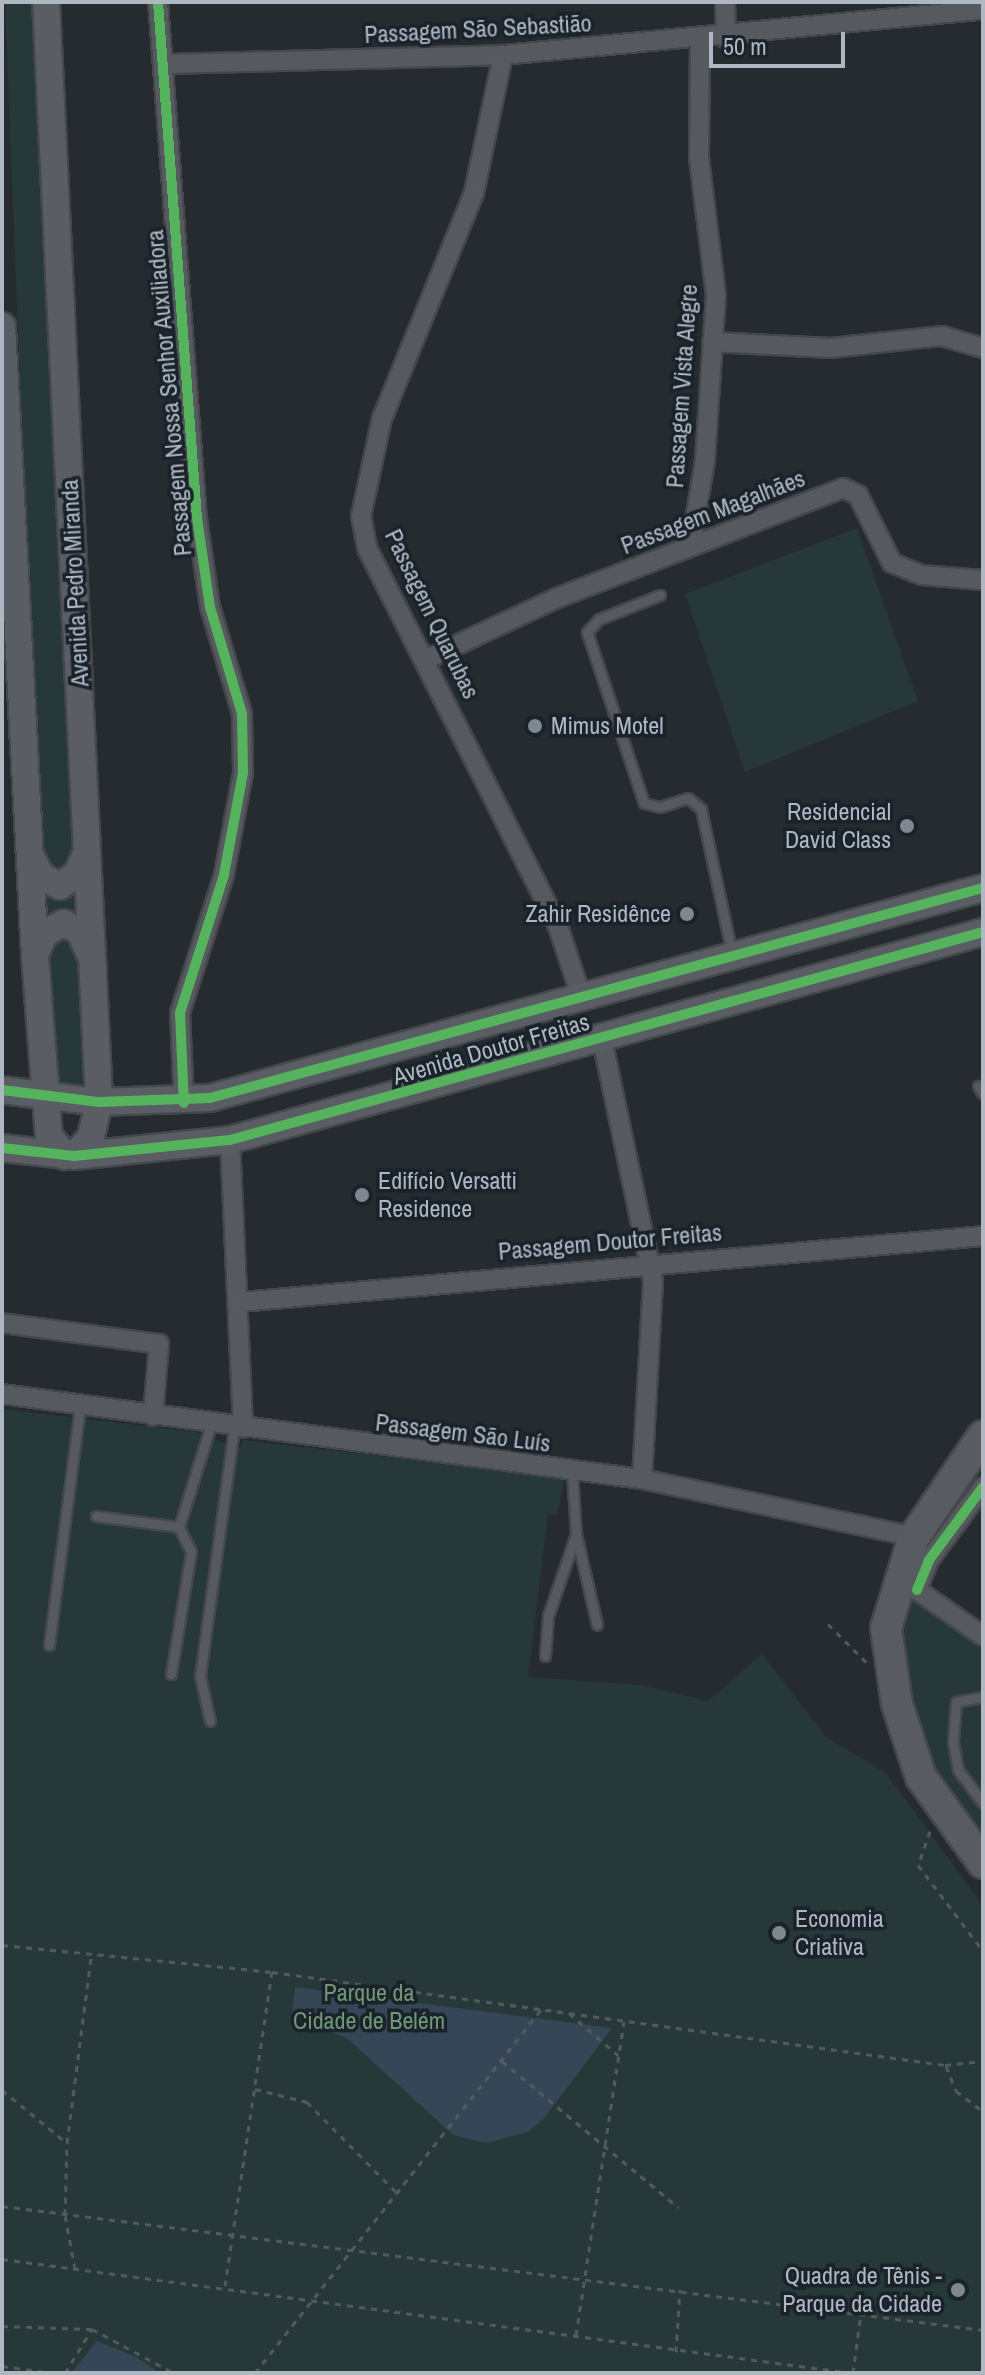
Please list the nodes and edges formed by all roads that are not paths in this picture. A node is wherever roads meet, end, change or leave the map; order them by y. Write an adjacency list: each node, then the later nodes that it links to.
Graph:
1 (46, 2): 17 (main road, Avenida Pedro Miranda)
2 (158, 2): 9 (street, Passagem Nossa Senhor Auxiliadora)
3 (725, 2): 6 (street)
4 (952, 7): 5 (street, Passagem São Sebastião); 6 (street, Passagem São Sebastião)
5 (983, 10)
6 (726, 39): 7 (street, Passagem São Sebastião)
7 (700, 40): 8 (street, Passagem São Sebastião); 11 (street, Passagem Vista Alegre)
8 (503, 55): 9 (street, Passagem São Sebastião); 16 (street, Passagem Quarubas)
9 (165, 64): 29 (street, Passagem Nossa Senhor Auxiliadora)
10 (2, 326): 18 (main road)
11 (712, 342): 12 (street); 13 (street, Passagem Vista Alegre)
12 (983, 348)
13 (691, 544): 14 (street, Passagem Magalhães); 16 (street, Passagem Magalhães)
14 (983, 580)
15 (660, 595): 23 (lane)
16 (429, 658): 24 (street, Passagem Quarubas)
17 (88, 850): 18 (main road); 21 (main road, Avenida Pedro Miranda)
18 (29, 853): 22 (main road)
19 (983, 888): 23 (main road, Avenida Doutor Freitas)
20 (983, 932): 25 (main road, Avenida Doutor Freitas)
21 (89, 952): 22 (main road); 28 (main road, Avenida Pedro Miranda)
22 (35, 955): 27 (main road)
23 (732, 957): 24 (main road, Avenida Doutor Freitas)
24 (582, 999): 29 (main road, Avenida Doutor Freitas)
25 (602, 1039): 30 (main road, Avenida Doutor Freitas); 34 (street)
26 (2, 1090): 27 (main road, Avenida Doutor Freitas)
27 (46, 1094): 28 (main road, Avenida Doutor Freitas); 32 (main road)
28 (99, 1102): 29 (main road, Avenida Doutor Freitas); 32 (main road, Avenida Pedro Miranda)
29 (184, 1103)
30 (230, 1140): 32 (main road, Avenida Doutor Freitas); 35 (street)
31 (2, 1148): 32 (main road, Avenida Doutor Freitas)
32 (70, 1156)
33 (983, 1236): 34 (street, Passagem Doutor Freitas)
34 (649, 1262): 35 (street, Passagem Doutor Freitas); 44 (street)
35 (241, 1302): 41 (street)
36 (2, 1323): 39 (street)
37 (2, 1394): 38 (street, Passagem São Luís)
38 (80, 1406): 39 (street, Passagem São Luís); 52 (lane)
39 (153, 1416): 40 (street, Passagem São Luís)
40 (211, 1424): 41 (street, Passagem São Luís); 47 (lane)
41 (238, 1428): 43 (street, Passagem São Luís); 56 (lane)
42 (983, 1436): 49 (main road)
43 (572, 1471): 44 (street, Passagem São Luís); 48 (lane)
44 (642, 1479): 49 (street, Passagem São Luís)
45 (983, 1487): 51 (street)
46 (96, 1516): 47 (lane)
47 (179, 1527): 54 (lane)
48 (576, 1534): 50 (lane); 53 (lane)
49 (914, 1537): 58 (main road)
50 (597, 1625)
51 (983, 1636)
52 (49, 1645)
53 (545, 1656)
54 (171, 1674)
55 (983, 1697): 57 (lane)
56 (210, 1721)
57 (983, 1803)
58 (946, 1810): 59 (lane); 60 (main road)
59 (983, 1841)
60 (983, 1863)

